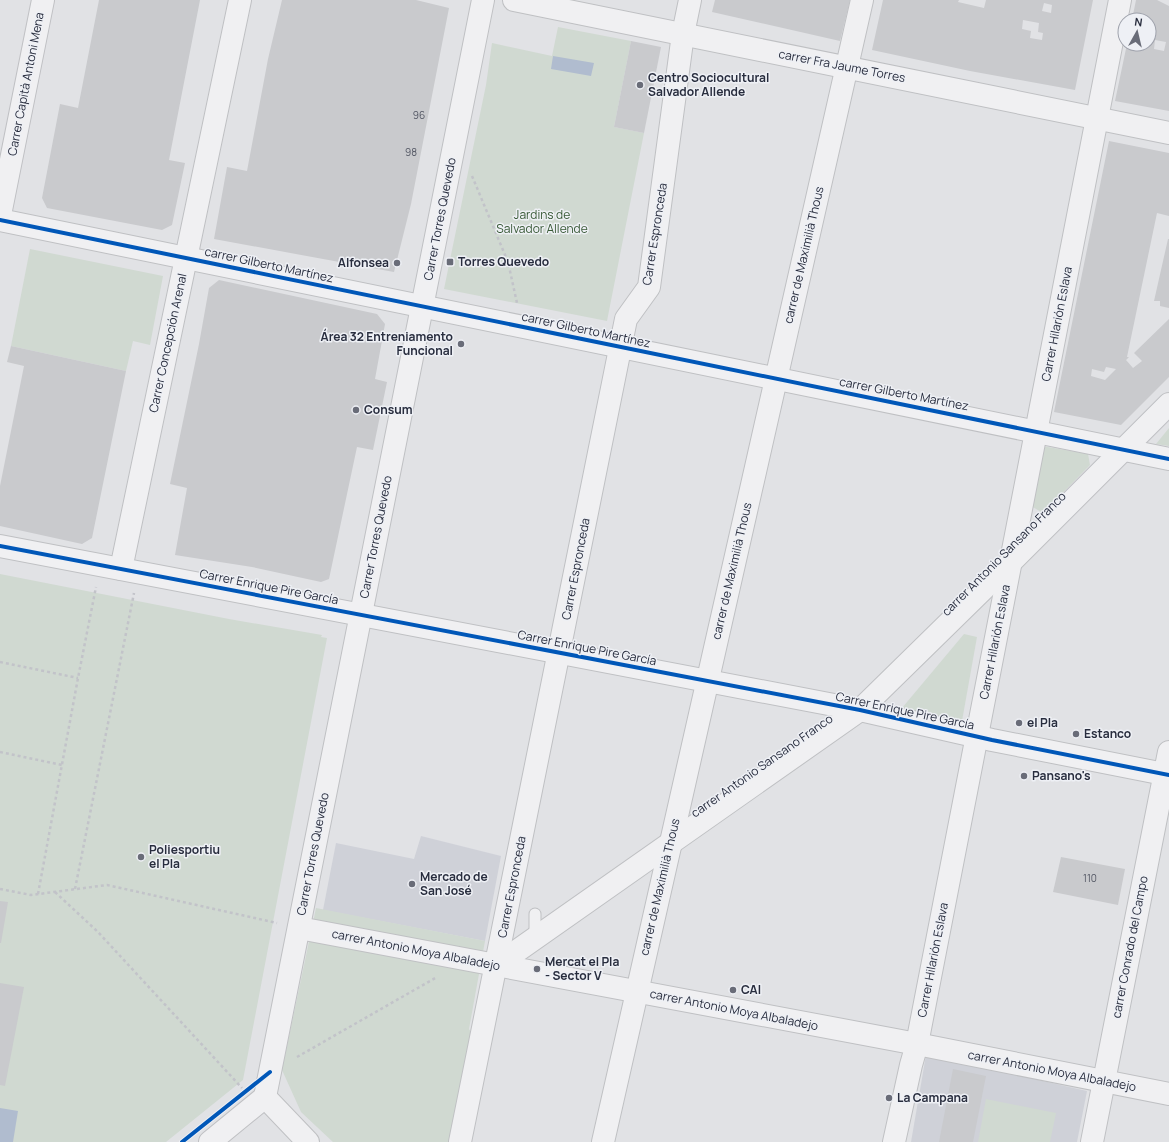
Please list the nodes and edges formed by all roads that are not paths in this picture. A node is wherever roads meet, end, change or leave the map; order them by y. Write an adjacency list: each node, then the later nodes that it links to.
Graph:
1 (43, 0): 12 (street, Carrer Capità Antoni Mena)
2 (240, 0): 14 (street, Carrer Concepción Arenal)
3 (483, 0): 15 (street, Carrer Torres Quevedo)
4 (514, 0): 8 (street, carrer Fra Jaume Torres)
5 (690, 0): 8 (street, Carrer Espronceda)
6 (862, 0): 9 (street, carrer de Maximilià Thous)
7 (1120, 0): 10 (street, Carrer Hilarión Eslava)
8 (683, 34): 9 (street, carrer Fra Jaume Torres); 16 (street, Carrer Espronceda)
9 (846, 67): 10 (street, carrer Fra Jaume Torres); 17 (street, carrer de Maximilià Thous)
10 (1097, 118): 11 (street, carrer Fra Jaume Torres); 19 (street, Carrer Hilarión Eslava)
11 (1169, 133)
12 (0, 215)
13 (0, 220): 14 (street, carrer Gilberto Martínez)
14 (186, 258): 15 (street, carrer Gilberto Martínez); 24 (street, Carrer Concepción Arenal)
15 (422, 307): 16 (street, carrer Gilberto Martínez); 25 (street, Carrer Torres Quevedo)
16 (620, 347): 17 (street, carrer Gilberto Martínez); 26 (street, Carrer Espronceda)
17 (776, 379): 19 (street, carrer Gilberto Martínez); 27 (street, carrer de Maximilià Thous)
18 (1169, 404): 20 (street, carrer Antonio Sansano Franco)
19 (1036, 431): 20 (street, carrer Gilberto Martínez); 23 (street, Carrer Hilarión Eslava)
20 (1122, 450): 21 (street, carrer Gilberto Martínez); 23 (street, carrer Antonio Sansano Franco)
21 (1169, 459)
22 (0, 546): 24 (street, Carrer Enrique Pire García)
23 (1011, 562): 28 (street, carrer Antonio Sansano Franco); 29 (street, Carrer Hilarión Eslava)
24 (120, 568): 25 (street, Carrer Enrique Pire García)
25 (361, 614): 26 (street, Carrer Enrique Pire García); 34 (street, Carrer Torres Quevedo)
26 (560, 653): 27 (street, Carrer Enrique Pire García); 36 (street, Carrer Espronceda)
27 (707, 680): 28 (street, Carrer Enrique Pire García); 32 (street, carrer de Maximilià Thous)
28 (860, 710): 29 (street, Carrer Enrique Pire García); 32 (street, carrer Antonio Sansano Franco)
29 (977, 737): 31 (street, Carrer Enrique Pire García); 38 (street, Carrer Hilarión Eslava)
30 (1169, 752): 31 (street, carrer Conrado del Campo)
31 (1167, 774): 39 (street, carrer Conrado del Campo)
32 (670, 843): 35 (street, carrer Antonio Sansano Franco); 37 (street, carrer de Maximilià Thous)
33 (535, 914): 35 (lane)
34 (299, 928): 36 (street, carrer Antonio Moya Albaladejo); 40 (street, Carrer Torres Quevedo)
35 (535, 938): 36 (street, carrer Antonio Sansano Franco)
36 (496, 965): 37 (street, carrer Antonio Moya Albaladejo); 44 (street, Carrer Espronceda)
37 (637, 991): 38 (street, carrer Antonio Moya Albaladejo); 45 (street, carrer de Maximilià Thous)
38 (917, 1044): 39 (street, carrer Antonio Moya Albaladejo); 46 (street, Carrer Hilarión Eslava)
39 (1104, 1080): 41 (street, carrer Antonio Moya Albaladejo); 47 (street, carrer Conrado del Campo)
40 (255, 1094): 42 (street); 43 (street)
41 (1169, 1094)
42 (210, 1142)
43 (308, 1142)
44 (460, 1142)
45 (603, 1142)
46 (894, 1142)
47 (1092, 1142)

